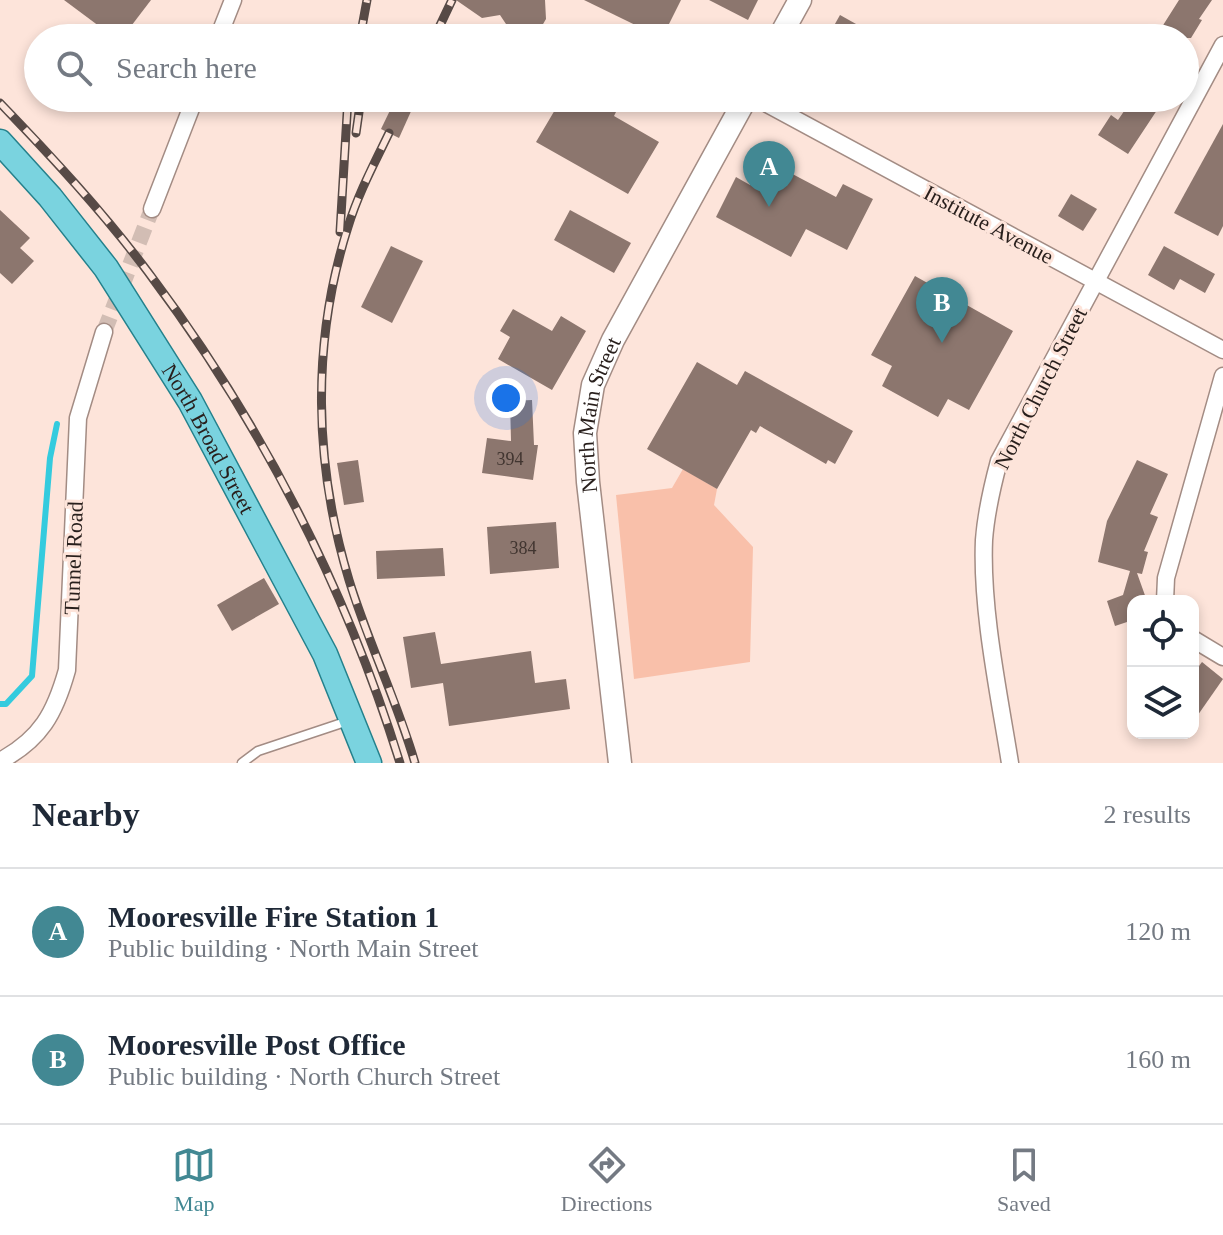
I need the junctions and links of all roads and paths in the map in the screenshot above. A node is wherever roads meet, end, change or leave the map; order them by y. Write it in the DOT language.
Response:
graph roads {
  1 [pos="233,0"];
  2 [pos="800,0"];
  3 [pos="224,24"];
  4 [pos="787,24"];
  5 [pos="1223,45"];
  6 [pos="1199,89"];
  7 [pos="190,112"];
  8 [pos="738,112"];
  9 [pos="782,112"];
  10 [pos="1186,112"];
  11 [pos="0,142"];
  12 [pos="152,209"];
  13 [pos="1094,281"];
  14 [pos="104,332"];
  15 [pos="1223,350"];
  16 [pos="1223,376"];
  17 [pos="1165,595"];
  18 [pos="1199,643"];
  19 [pos="1223,657"];
  20 [pos="352,720"];
  21 [pos="0,761"];
  22 [pos="242,763"];
  23 [pos="369,763"];
  24 [pos="620,763"];
  25 [pos="1010,763"];
  1 -- 3 [label="street"];
  2 -- 4 [label="main road"];
  5 -- 6 [label="street, North Church Street"];
  7 -- 12 [label="street"];
  8 -- 24 [label="main road, North Main Street"];
  9 -- 13 [label="street, Institute Avenue"];
  10 -- 13 [label="street, North Church Street"];
  11 -- 20 [label="main road, North Broad Street"];
  13 -- 15 [label="street, Institute Avenue"];
  13 -- 25 [label="street, North Church Street"];
  14 -- 21 [label="street, Tunnel Road"];
  16 -- 17 [label="street"];
  18 -- 19 [label="street"];
  20 -- 22 [label="lane"];
  20 -- 23 [label="main road, North Broad Street"];
}
